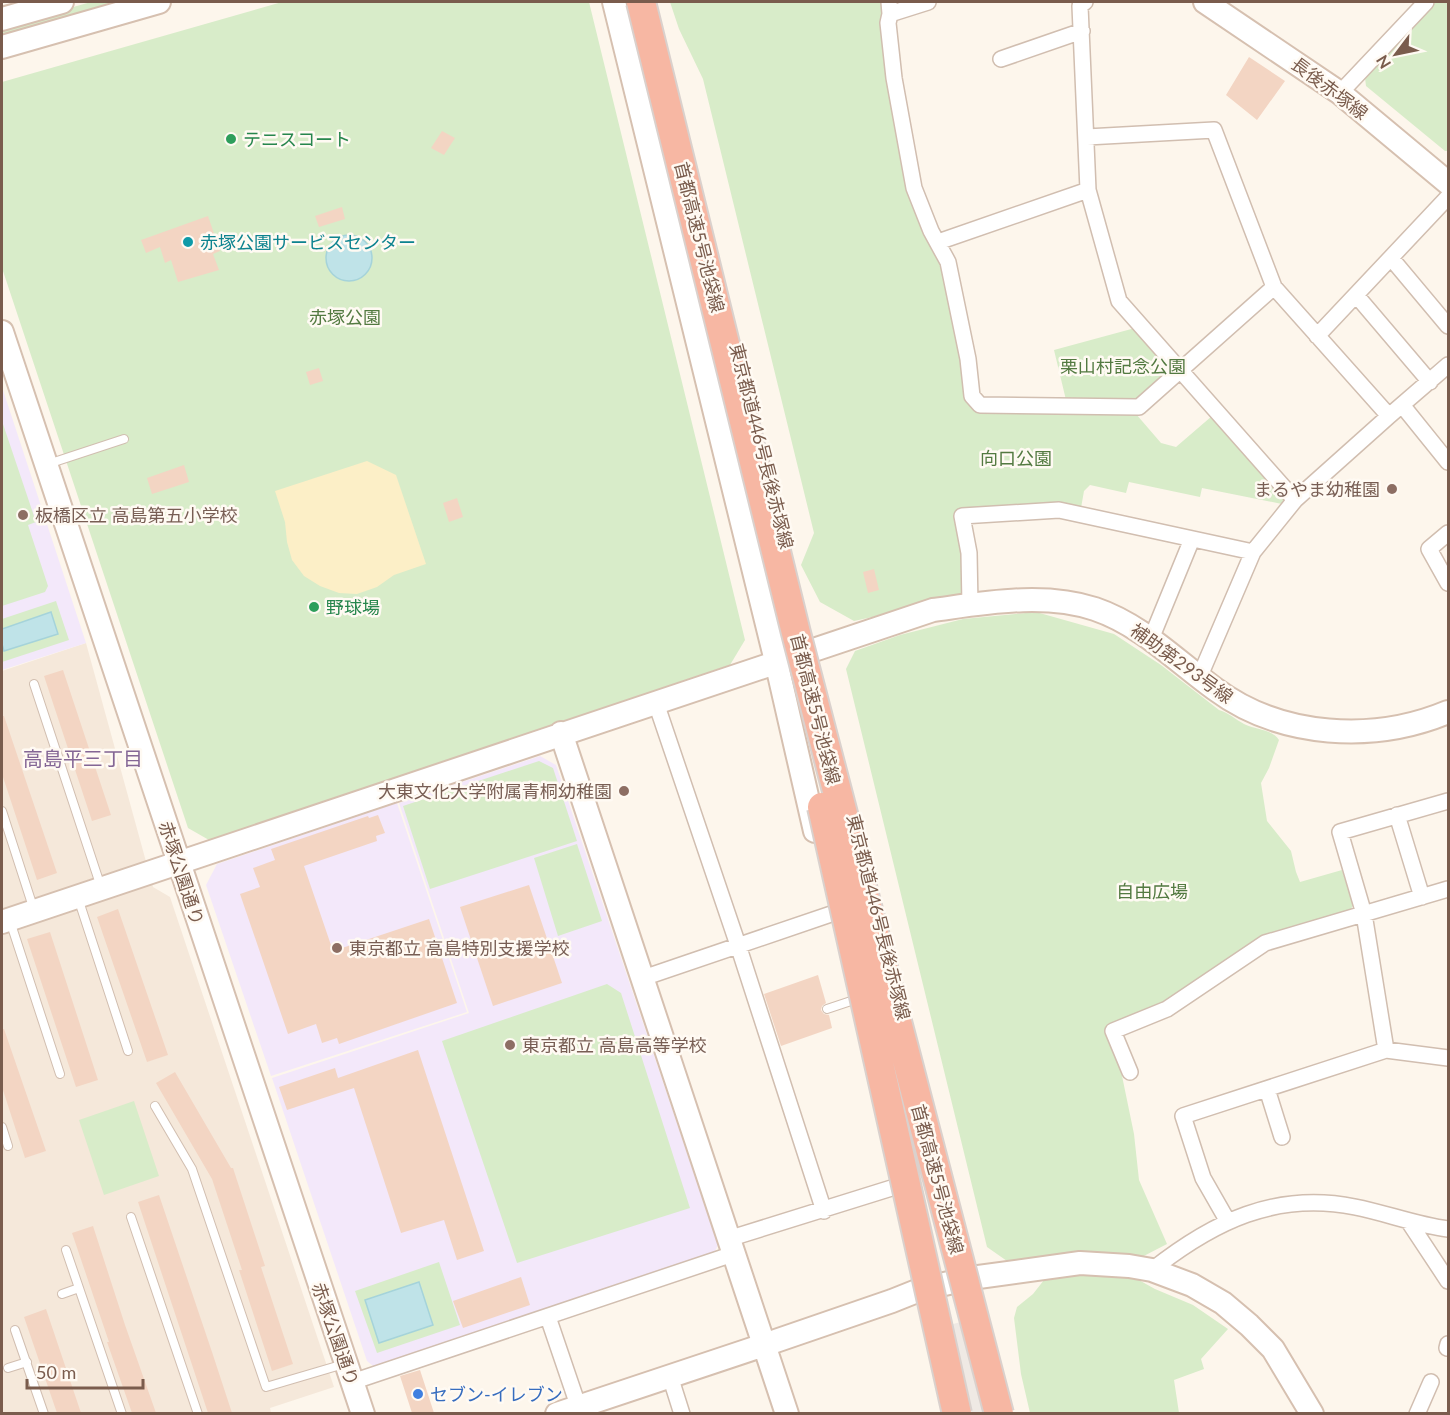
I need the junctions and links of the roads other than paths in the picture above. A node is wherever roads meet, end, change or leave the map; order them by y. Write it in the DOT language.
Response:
graph roads {
  1 [pos="62,2"];
  2 [pos="159,2"];
  3 [pos="614,2"];
  4 [pos="629,2"];
  5 [pos="641,2"];
  6 [pos="653,2"];
  7 [pos="928,2"];
  8 [pos="1085,2"];
  9 [pos="1205,2"];
  10 [pos="1426,2"];
  11 [pos="890,8"];
  12 [pos="2,19"];
  13 [pos="1082,31"];
  14 [pos="2,46"];
  15 [pos="1001,59"];
  16 [pos="1340,93"];
  17 [pos="1087,137"];
  18 [pos="1449,183"];
  19 [pos="1088,190"];
  20 [pos="1449,196"];
  21 [pos="938,242"];
  22 [pos="1391,258"];
  23 [pos="1274,287"];
  24 [pos="1356,295"];
  25 [pos="1449,326"];
  26 [pos="2,332"];
  27 [pos="1317,336"];
  28 [pos="1449,365"];
  29 [pos="7,368"];
  30 [pos="1181,371"];
  31 [pos="1430,381"];
  32 [pos="1402,405"];
  33 [pos="1389,416"];
  34 [pos="124,439"];
  35 [pos="1449,462"];
  36 [pos="47,465"];
  37 [pos="1295,500"];
  38 [pos="1449,533"];
  39 [pos="1192,539"];
  40 [pos="1253,552"];
  41 [pos="1449,583"];
  42 [pos="970,605"];
  43 [pos="1150,639"];
  44 [pos="812,650"];
  45 [pos="776,661"];
  46 [pos="1199,678"];
  47 [pos="34,684"];
  48 [pos="656,703"];
  49 [pos="1449,712"];
  50 [pos="561,733"];
  51 [pos="819,756"];
  52 [pos="1449,801"];
  53 [pos="2,811"];
  54 [pos="1397,815"];
  55 [pos="179,863"];
  56 [pos="101,889"];
  57 [pos="1449,889"];
  58 [pos="78,897"];
  59 [pos="1422,897"];
  60 [pos="34,912"];
  61 [pos="834,913"];
  62 [pos="1364,914"];
  63 [pos="5,921"];
  64 [pos="738,945"];
  65 [pos="643,978"];
  66 [pos="854,1000"];
  67 [pos="827,1009"];
  68 [pos="1386,1050"];
  69 [pos="128,1051"];
  70 [pos="1449,1058"];
  71 [pos="1130,1072"];
  72 [pos="60,1074"];
  73 [pos="1267,1089"];
  74 [pos="155,1106"];
  75 [pos="2,1128"];
  76 [pos="1282,1137"];
  77 [pos="8,1146"];
  78 [pos="898,1186"];
  79 [pos="824,1211"];
  80 [pos="132,1218"];
  81 [pos="1227,1221"];
  82 [pos="1409,1222"];
  83 [pos="1449,1229"];
  84 [pos="731,1247"];
  85 [pos="66,1250"];
  86 [pos="1152,1270"];
  87 [pos="971,1278"];
  88 [pos="1449,1281"];
  89 [pos="79,1288"];
  90 [pos="922,1289"];
  91 [pos="62,1294"];
  92 [pos="548,1317"];
  93 [pos="15,1330"];
  94 [pos="764,1345"];
  95 [pos="27,1362"];
  96 [pos="8,1368"];
  97 [pos="349,1373"];
  98 [pos="670,1376"];
  99 [pos="1431,1383"];
  100 [pos="572,1411"];
  101 [pos="44,1413"];
  102 [pos="122,1413"];
  103 [pos="198,1413"];
  104 [pos="363,1413"];
  105 [pos="682,1413"];
  106 [pos="786,1413"];
  107 [pos="952,1413"];
  108 [pos="957,1413"];
  109 [pos="972,1413"];
  110 [pos="984,1413"];
  111 [pos="999,1413"];
  112 [pos="1004,1413"];
  113 [pos="1312,1413"];
  114 [pos="1416,1413"];
  1 -- 12 [label="street"];
  2 -- 14 [label="street"];
  3 -- 45 [label="street, 東京都道446号長後赤塚線"];
  4 -- 51 [label="highway, 首都高速5号池袋線"];
  5 -- 51 [label="highway, 首都高速5号池袋線, bridge"];
  6 -- 44 [label="street, 東京都道446号長後赤塚線"];
  7 -- 11 [label="street"];
  8 -- 13 [label="street"];
  9 -- 16 [label="street, 長後赤塚線"];
  10 -- 16 [label="street"];
  11 -- 21 [label="street"];
  13 -- 15 [label="street"];
  13 -- 17 [label="street"];
  16 -- 18 [label="street, 長後赤塚線"];
  17 -- 19 [label="street"];
  17 -- 23 [label="street"];
  19 -- 21 [label="street"];
  19 -- 30 [label="street"];
  20 -- 22 [label="street"];
  21 -- 30 [label="street"];
  22 -- 24 [label="street"];
  22 -- 25 [label="street"];
  23 -- 27 [label="street"];
  23 -- 30 [label="street"];
  24 -- 27 [label="street"];
  24 -- 31 [label="street"];
  26 -- 29 [label="street, 赤塚公園通り"];
  27 -- 33 [label="street"];
  28 -- 31 [label="street"];
  29 -- 36 [label="street, 赤塚公園通り"];
  30 -- 37 [label="street"];
  31 -- 32 [label="street"];
  32 -- 33 [label="street"];
  32 -- 35 [label="street"];
  33 -- 37 [label="street"];
  34 -- 36 [label="lane"];
  36 -- 55 [label="street, 赤塚公園通り"];
  37 -- 40 [label="street"];
  38 -- 41 [label="street"];
  39 -- 40 [label="street"];
  39 -- 42 [label="street"];
  39 -- 43 [label="street"];
  40 -- 46 [label="street"];
  42 -- 43 [label="street, 補助第293号線"];
  42 -- 44 [label="street, 補助第293号線"];
  43 -- 46 [label="street, 補助第293号線"];
  44 -- 45 [label="street, 補助第293号線"];
  44 -- 87 [label="street, 東京都道446号長後赤塚線"];
  45 -- 48 [label="street, 補助第293号線"];
  45 -- 61 [label="street, 東京都道446号長後赤塚線"];
  46 -- 49 [label="street, 補助第293号線"];
  47 -- 56 [label="lane"];
  48 -- 50 [label="street, 補助第293号線"];
  48 -- 64 [label="street"];
  50 -- 55 [label="street, 補助第293号線"];
  50 -- 65 [label="street"];
  51 -- 108 [label="highway, 首都高速5号池袋線, bridge"];
  51 -- 109 [label="highway, bridge"];
  51 -- 110 [label="highway, bridge"];
  51 -- 111 [label="highway, 首都高速5号池袋線, bridge"];
  52 -- 54 [label="street"];
  53 -- 60 [label="lane"];
  54 -- 59 [label="street"];
  54 -- 62 [label="street"];
  55 -- 56 [label="street, 補助第293号線"];
  55 -- 97 [label="street, 赤塚公園通り"];
  56 -- 58 [label="street, 補助第293号線"];
  57 -- 59 [label="street"];
  58 -- 60 [label="street, 補助第293号線"];
  58 -- 69 [label="lane"];
  59 -- 62 [label="street"];
  60 -- 63 [label="street, 補助第293号線"];
  61 -- 64 [label="street"];
  61 -- 66 [label="street, 東京都道446号長後赤塚線"];
  62 -- 68 [label="street"];
  62 -- 71 [label="street"];
  63 -- 72 [label="lane"];
  64 -- 65 [label="street"];
  64 -- 79 [label="street"];
  65 -- 84 [label="street"];
  66 -- 67 [label="lane"];
  66 -- 78 [label="street, 東京都道446号長後赤塚線"];
  68 -- 70 [label="street"];
  68 -- 73 [label="street"];
  73 -- 76 [label="street"];
  73 -- 81 [label="street"];
  74 -- 97 [label="lane"];
  75 -- 77 [label="lane"];
  78 -- 79 [label="street"];
  78 -- 90 [label="street, 東京都道446号長後赤塚線"];
  79 -- 84 [label="street"];
  80 -- 103 [label="lane"];
  81 -- 82 [label="street"];
  81 -- 86 [label="street"];
  82 -- 83 [label="street"];
  82 -- 88 [label="street"];
  84 -- 92 [label="street"];
  84 -- 94 [label="street"];
  85 -- 89 [label="lane"];
  86 -- 87 [label="street"];
  86 -- 113 [label="street"];
  87 -- 90 [label="street"];
  87 -- 112 [label="street, 東京都道446号長後赤塚線"];
  89 -- 91 [label="lane"];
  89 -- 102 [label="lane"];
  90 -- 94 [label="street"];
  90 -- 107 [label="street, 東京都道446号長後赤塚線"];
  92 -- 97 [label="street"];
  92 -- 100 [label="street"];
  93 -- 95 [label="lane"];
  94 -- 98 [label="street"];
  94 -- 106 [label="street"];
  95 -- 96 [label="lane"];
  95 -- 101 [label="lane"];
  97 -- 104 [label="street, 赤塚公園通り"];
  98 -- 100 [label="street"];
  98 -- 105 [label="street"];
  99 -- 114 [label="street"];
}
